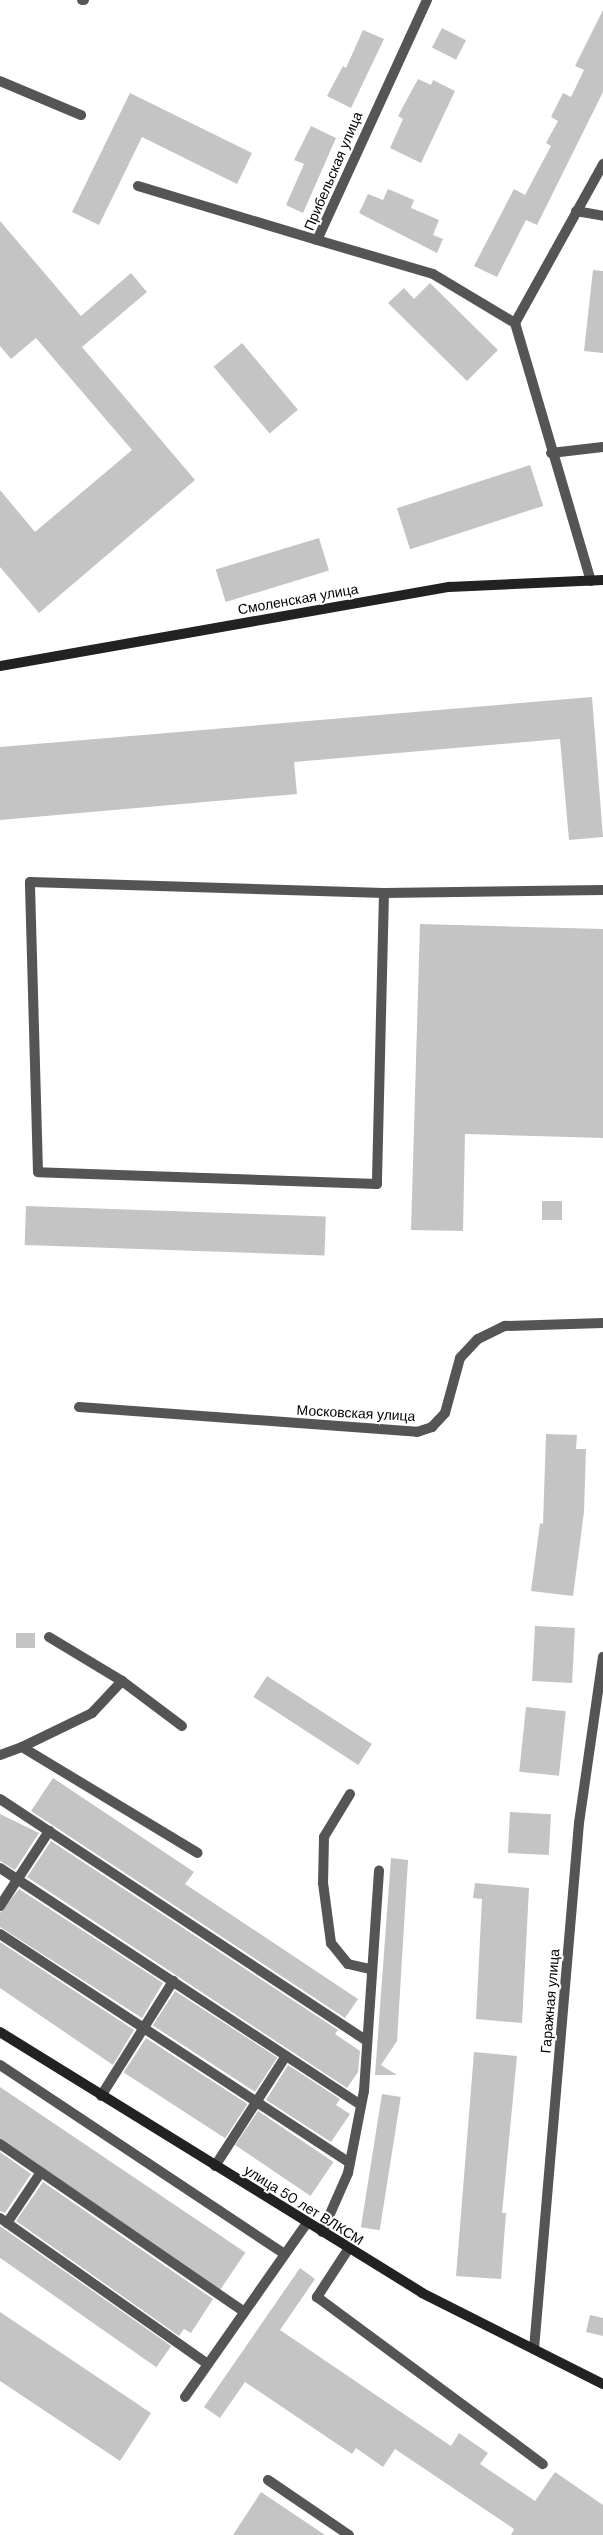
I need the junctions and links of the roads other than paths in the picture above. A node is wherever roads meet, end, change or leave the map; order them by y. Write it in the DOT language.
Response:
graph roads {
  1 [pos="427,0"];
  2 [pos="0,81"];
  3 [pos="81,115"];
  4 [pos="603,164"];
  5 [pos="138,186"];
  6 [pos="576,212"];
  7 [pos="603,216"];
  8 [pos="317,240"];
  9 [pos="515,323"];
  10 [pos="603,447"];
  11 [pos="551,453"];
  12 [pos="603,580"];
  13 [pos="591,581"];
  14 [pos="0,666"];
  15 [pos="603,890"];
  16 [pos="384,893"];
  17 [pos="603,1323"];
  18 [pos="78,1408"];
  19 [pos="49,1637"];
  20 [pos="603,1658"];
  21 [pos="122,1681"];
  22 [pos="182,1726"];
  23 [pos="22,1747"];
  24 [pos="0,1755"];
  25 [pos="350,1794"];
  26 [pos="0,1798"];
  27 [pos="49,1831"];
  28 [pos="198,1853"];
  29 [pos="0,1868"];
  30 [pos="379,1871"];
  31 [pos="19,1880"];
  32 [pos="0,1906"];
  33 [pos="0,1934"];
  34 [pos="370,1969"];
  35 [pos="172,1981"];
  36 [pos="143,2028"];
  37 [pos="0,2032"];
  38 [pos="366,2040"];
  39 [pos="286,2056"];
  40 [pos="0,2065"];
  41 [pos="101,2096"];
  42 [pos="255,2102"];
  43 [pos="361,2105"];
  44 [pos="0,2144"];
  45 [pos="350,2163"];
  46 [pos="215,2166"];
  47 [pos="41,2172"];
  48 [pos="3,2221"];
  49 [pos="307,2223"];
  50 [pos="322,2232"];
  51 [pos="348,2248"];
  52 [pos="284,2254"];
  53 [pos="244,2312"];
  54 [pos="534,2349"];
  55 [pos="208,2364"];
  56 [pos="603,2384"];
  57 [pos="185,2397"];
  58 [pos="543,2464"];
  59 [pos="268,2480"];
  60 [pos="348,2535"];
  1 -- 8 [label="street, Прибельская улица"];
  2 -- 3 [label="street"];
  4 -- 6 [label="street"];
  5 -- 8 [label="street"];
  6 -- 7 [label="street"];
  6 -- 9 [label="street"];
  8 -- 9 [label="street, Прибельская улица"];
  9 -- 11 [label="street"];
  10 -- 11 [label="street"];
  11 -- 13 [label="street"];
  12 -- 13 [label="street, Смоленская улица"];
  13 -- 14 [label="street, Смоленская улица"];
  15 -- 16 [label="street"];
  16 -- 16 [label="street"];
  17 -- 18 [label="street, Московская улица"];
  19 -- 21 [label="street"];
  20 -- 54 [label="street, Гаражная улица"];
  21 -- 22 [label="street"];
  21 -- 23 [label="street"];
  23 -- 24 [label="street"];
  23 -- 28 [label="street"];
  25 -- 34 [label="street"];
  26 -- 27 [label="street"];
  27 -- 31 [label="street"];
  27 -- 38 [label="street"];
  29 -- 31 [label="street"];
  30 -- 34 [label="street"];
  31 -- 32 [label="street"];
  31 -- 35 [label="street"];
  33 -- 36 [label="street"];
  34 -- 38 [label="street"];
  35 -- 36 [label="street"];
  35 -- 39 [label="street"];
  36 -- 41 [label="street"];
  36 -- 42 [label="street"];
  37 -- 41 [label="street, улица 50 лет ВЛКСМ"];
  38 -- 43 [label="street"];
  39 -- 42 [label="street"];
  39 -- 43 [label="street"];
  40 -- 52 [label="street"];
  41 -- 46 [label="street, улица 50 лет ВЛКСМ"];
  42 -- 45 [label="street"];
  42 -- 46 [label="street"];
  43 -- 45 [label="street"];
  44 -- 47 [label="street"];
  45 -- 50 [label="street"];
  46 -- 49 [label="street, улица 50 лет ВЛКСМ"];
  47 -- 48 [label="street"];
  47 -- 53 [label="street"];
  48 -- 55 [label="street"];
  49 -- 50 [label="street, улица 50 лет ВЛКСМ"];
  49 -- 52 [label="street"];
  50 -- 51 [label="street, улица 50 лет ВЛКСМ"];
  51 -- 54 [label="street, улица 50 лет ВЛКСМ"];
  51 -- 58 [label="street"];
  52 -- 53 [label="street"];
  53 -- 55 [label="street"];
  54 -- 56 [label="street, улица 50 лет ВЛКСМ"];
  55 -- 57 [label="street"];
  59 -- 60 [label="street"];
}
